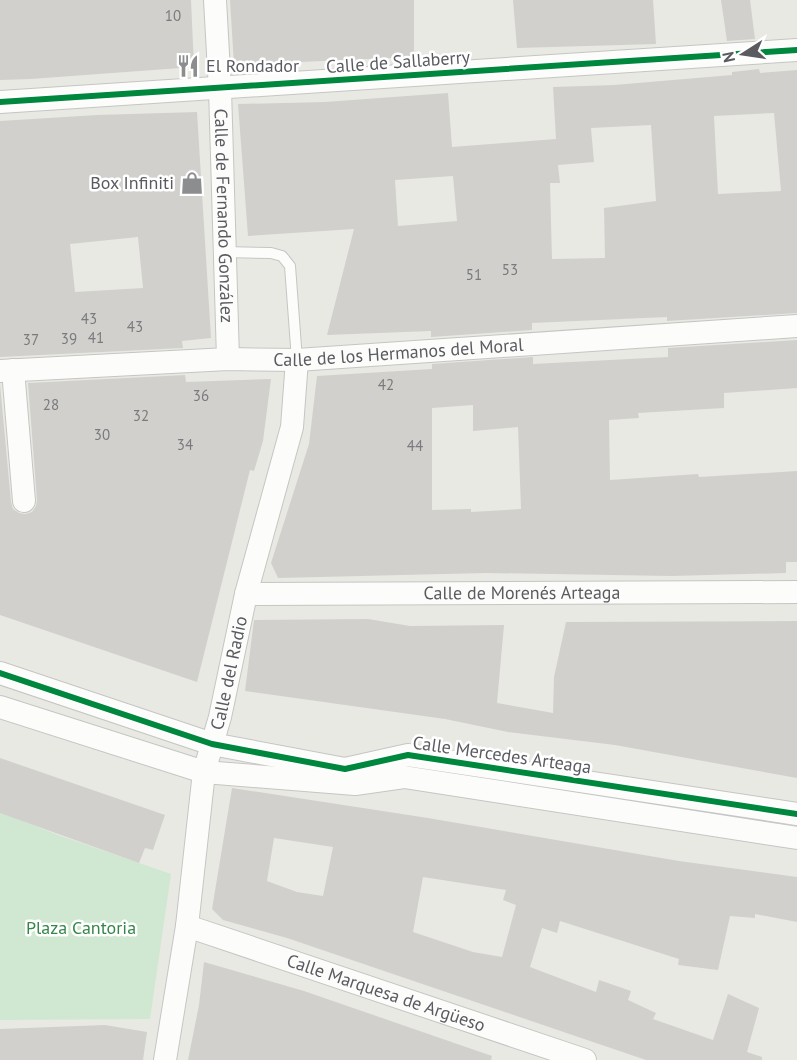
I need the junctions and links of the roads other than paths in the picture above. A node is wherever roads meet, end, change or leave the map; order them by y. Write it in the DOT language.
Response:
graph roads {
  1 [pos="214,0"];
  2 [pos="797,50"];
  3 [pos="220,89"];
  4 [pos="0,102"];
  5 [pos="225,252"];
  6 [pos="797,326"];
  7 [pos="228,359"];
  8 [pos="297,360"];
  9 [pos="6,370"];
  10 [pos="24,501"];
  11 [pos="797,592"];
  12 [pos="246,594"];
  13 [pos="0,673"];
  14 [pos="0,707"];
  15 [pos="212,744"];
  16 [pos="204,772"];
  17 [pos="797,814"];
  18 [pos="797,838"];
  19 [pos="187,926"];
  20 [pos="165,1060"];
  21 [pos="585,1060"];
  1 -- 3 [label="street, Calle de Fernando González"];
  2 -- 3 [label="street, Calle de Sallaberry"];
  3 -- 4 [label="street, Calle de Sallaberry"];
  3 -- 5 [label="street, Calle de Fernando González"];
  5 -- 7 [label="street, Calle de Fernando González"];
  5 -- 8 [label="lane"];
  6 -- 8 [label="street, Calle de los Hermanos del Moral"];
  7 -- 8 [label="street, Calle de los Hermanos del Moral"];
  7 -- 9 [label="street, Calle de los Hermanos del Moral"];
  8 -- 12 [label="street, Calle del Radio"];
  9 -- 10 [label="street"];
  11 -- 12 [label="street, Calle de Morenés Arteaga"];
  12 -- 15 [label="street, Calle del Radio"];
  13 -- 15 [label="street, Calle Mercedes Arteaga"];
  14 -- 16 [label="street, Calle Mercedes Arteaga"];
  15 -- 16 [label="street, Calle del Radio"];
  15 -- 17 [label="street, Calle Mercedes Arteaga"];
  16 -- 18 [label="street, Calle Mercedes Arteaga"];
  16 -- 19 [label="street, Calle del Radio"];
  19 -- 20 [label="street, Calle del Radio"];
  19 -- 21 [label="street, Calle Marquesa de Argüeso"];
}
